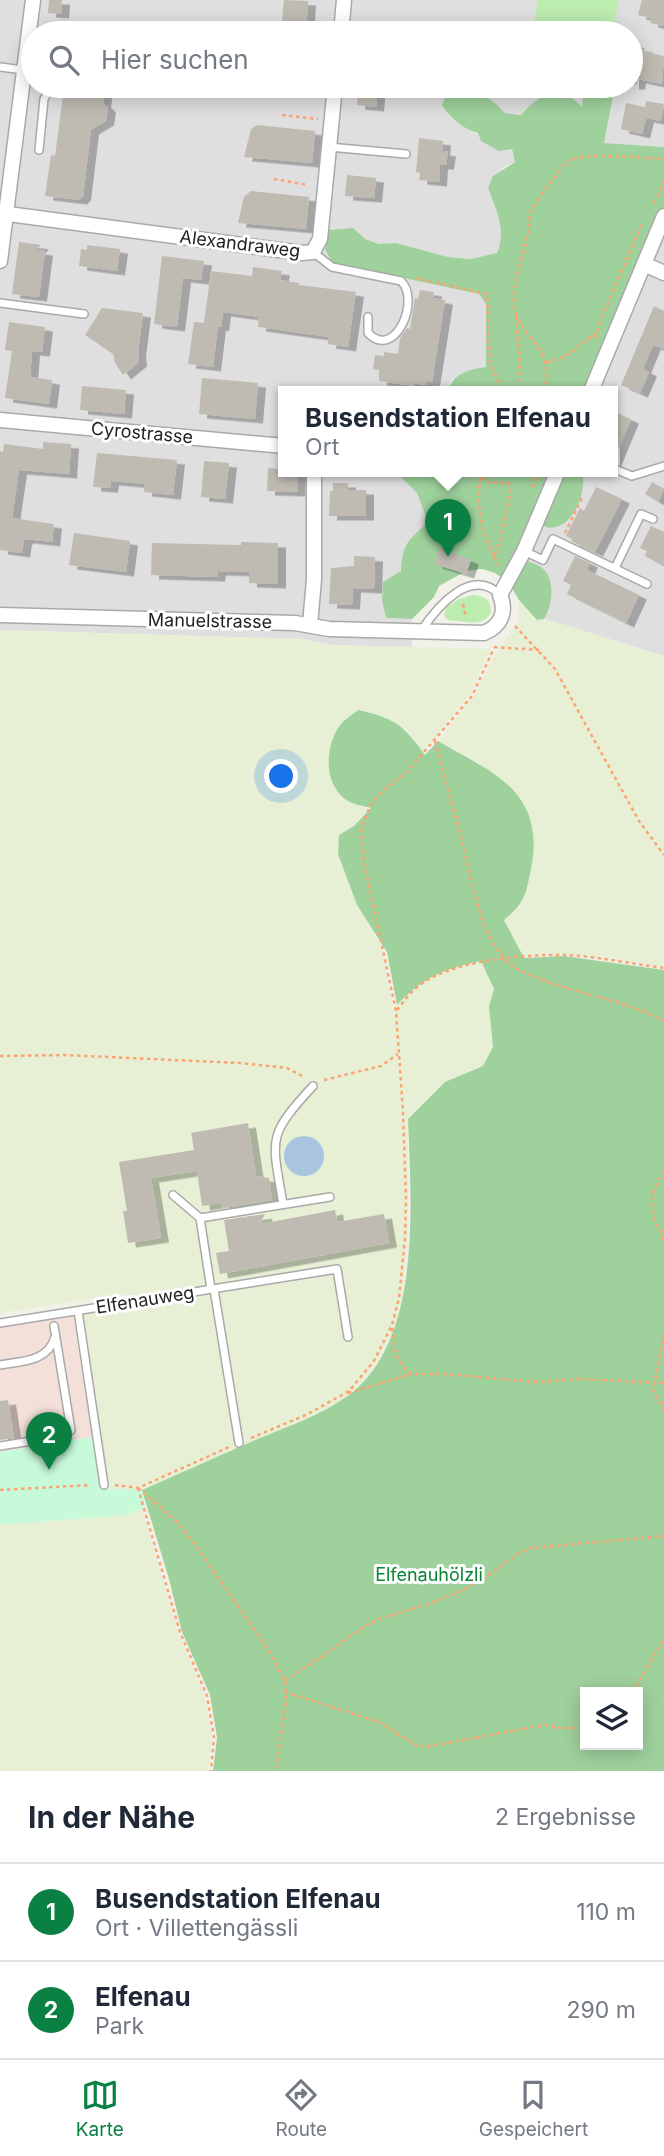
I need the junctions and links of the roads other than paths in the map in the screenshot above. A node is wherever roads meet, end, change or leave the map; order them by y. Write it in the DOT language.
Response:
graph roads {
  1 [pos="33,0"];
  2 [pos="344,0"];
  3 [pos="32,21"];
  4 [pos="342,21"];
  5 [pos="0,67"];
  6 [pos="21,70"];
  7 [pos="21,96"];
  8 [pos="45,98"];
  9 [pos="334,98"];
  10 [pos="329,147"];
  11 [pos="38,150"];
  12 [pos="406,154"];
  13 [pos="3,213"];
  14 [pos="664,216"];
  15 [pos="313,252"];
  16 [pos="0,261"];
  17 [pos="643,264"];
  18 [pos="664,273"];
  19 [pos="0,303"];
  20 [pos="84,314"];
  21 [pos="368,317"];
  22 [pos="593,386"];
  23 [pos="0,420"];
  24 [pos="278,445"];
  25 [pos="664,466"];
  26 [pos="618,470"];
  27 [pos="314,477"];
  28 [pos="555,477"];
  29 [pos="653,519"];
  30 [pos="524,551"];
  31 [pos="615,568"];
  32 [pos="647,584"];
  33 [pos="500,595"];
  34 [pos="0,615"];
  35 [pos="310,625"];
  36 [pos="420,631"];
  37 [pos="313,1086"];
  38 [pos="173,1195"];
  39 [pos="330,1197"];
  40 [pos="283,1204"];
  41 [pos="200,1218"];
  42 [pos="213,1289"];
  43 [pos="78,1311"];
  44 [pos="53,1315"];
  45 [pos="0,1323"];
  46 [pos="54,1326"];
  47 [pos="348,1337"];
  48 [pos="0,1364"];
  49 [pos="239,1443"];
  50 [pos="0,1446"];
  51 [pos="104,1485"];
  1 -- 3 [label="street"];
  2 -- 4 [label="street"];
  5 -- 6 [label="lane"];
  7 -- 13 [label="street"];
  8 -- 11 [label="lane"];
  9 -- 10 [label="street, Alexandraweg"];
  10 -- 12 [label="lane"];
  10 -- 15 [label="street, Alexandraweg"];
  13 -- 15 [label="street, Alexandraweg"];
  13 -- 16 [label="street"];
  14 -- 17 [label="street"];
  15 -- 21 [label="lane"];
  17 -- 18 [label="street"];
  17 -- 22 [label="street"];
  19 -- 20 [label="lane"];
  23 -- 24 [label="street, Cyrostrasse"];
  25 -- 26 [label="lane"];
  27 -- 35 [label="street"];
  28 -- 30 [label="street"];
  29 -- 31 [label="lane"];
  30 -- 31 [label="lane"];
  30 -- 33 [label="street"];
  31 -- 32 [label="lane"];
  33 -- 36 [label="lane"];
  33 -- 36 [label="street, Manuelstrasse"];
  34 -- 35 [label="street, Manuelstrasse"];
  35 -- 36 [label="street, Manuelstrasse"];
  37 -- 40 [label="lane"];
  38 -- 41 [label="lane"];
  39 -- 40 [label="lane"];
  40 -- 41 [label="lane"];
  41 -- 42 [label="lane, Elfenauweg"];
  42 -- 43 [label="lane, Elfenauweg"];
  42 -- 47 [label="lane"];
  42 -- 49 [label="lane"];
  43 -- 44 [label="lane, Elfenauweg"];
  43 -- 51 [label="lane"];
  44 -- 45 [label="lane, Elfenauweg"];
  44 -- 46 [label="lane"];
  46 -- 48 [label="lane"];
  46 -- 50 [label="lane"];
}
